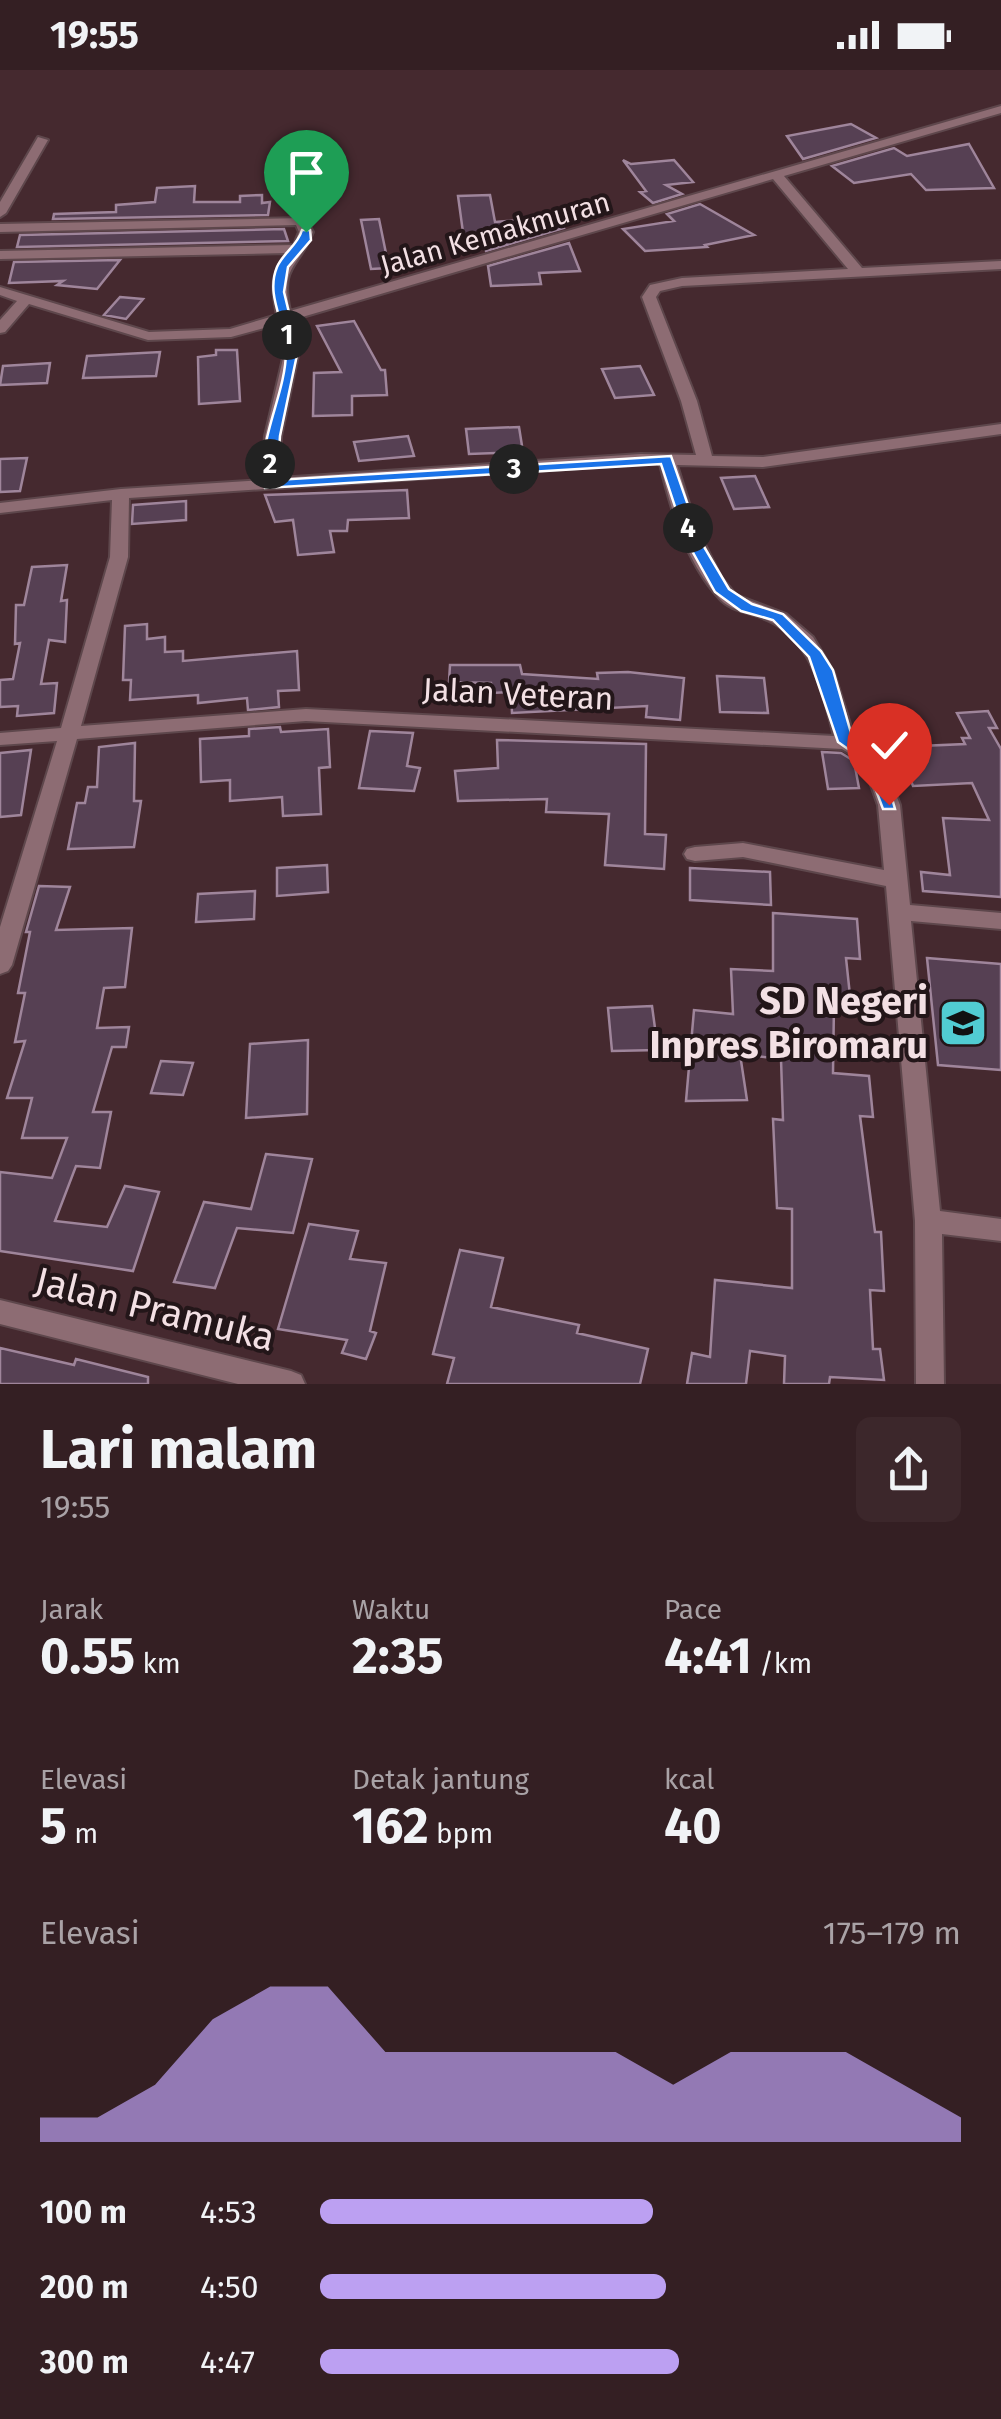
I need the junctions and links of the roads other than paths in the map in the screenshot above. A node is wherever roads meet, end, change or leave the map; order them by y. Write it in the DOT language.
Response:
graph roads {
  1 [pos="994,111"];
  2 [pos="1001,120"];
  3 [pos="42,140"];
  4 [pos="777,176"];
  5 [pos="0,213"];
  6 [pos="0,228"];
  7 [pos="299,249"];
  8 [pos="0,256"];
  9 [pos="1001,265"];
  10 [pos="859,273"];
  11 [pos="0,290"];
  12 [pos="24,302"];
  13 [pos="282,320"];
  14 [pos="0,329"];
  15 [pos="1001,429"];
  16 [pos="666,459"];
  17 [pos="706,462"];
  18 [pos="270,485"];
  19 [pos="121,494"];
  20 [pos="0,508"];
  21 [pos="70,733"];
  22 [pos="0,739"];
  23 [pos="846,742"];
  24 [pos="695,854"];
  25 [pos="894,880"];
  26 [pos="900,912"];
  27 [pos="1001,922"];
  28 [pos="0,965"];
  29 [pos="928,1221"];
  30 [pos="1001,1230"];
  31 [pos="0,1312"];
  32 [pos="291,1384"];
  33 [pos="930,1384"];
  1 -- 2 [label="street"];
  1 -- 4 [label="street, Jalan Kemakmuran"];
  3 -- 5 [label="street"];
  4 -- 10 [label="street"];
  4 -- 13 [label="street, Jalan Kemakmuran"];
  6 -- 7 [label="street"];
  7 -- 8 [label="street"];
  7 -- 13 [label="street"];
  9 -- 10 [label="street"];
  10 -- 17 [label="street"];
  11 -- 12 [label="street, Jalan Kemakmuran"];
  12 -- 13 [label="street, Jalan Kemakmuran"];
  12 -- 14 [label="street"];
  13 -- 18 [label="street"];
  15 -- 17 [label="street"];
  16 -- 17 [label="street"];
  16 -- 18 [label="street"];
  16 -- 23 [label="street"];
  18 -- 19 [label="street"];
  19 -- 20 [label="street"];
  19 -- 21 [label="street"];
  21 -- 22 [label="street, Jalan Veteran"];
  21 -- 23 [label="street, Jalan Veteran"];
  21 -- 28 [label="street"];
  23 -- 25 [label="street"];
  24 -- 25 [label="street"];
  25 -- 26 [label="street"];
  26 -- 27 [label="street"];
  26 -- 29 [label="street"];
  29 -- 30 [label="street"];
  29 -- 33 [label="street"];
  31 -- 32 [label="street, Jalan Pramuka"];
}
